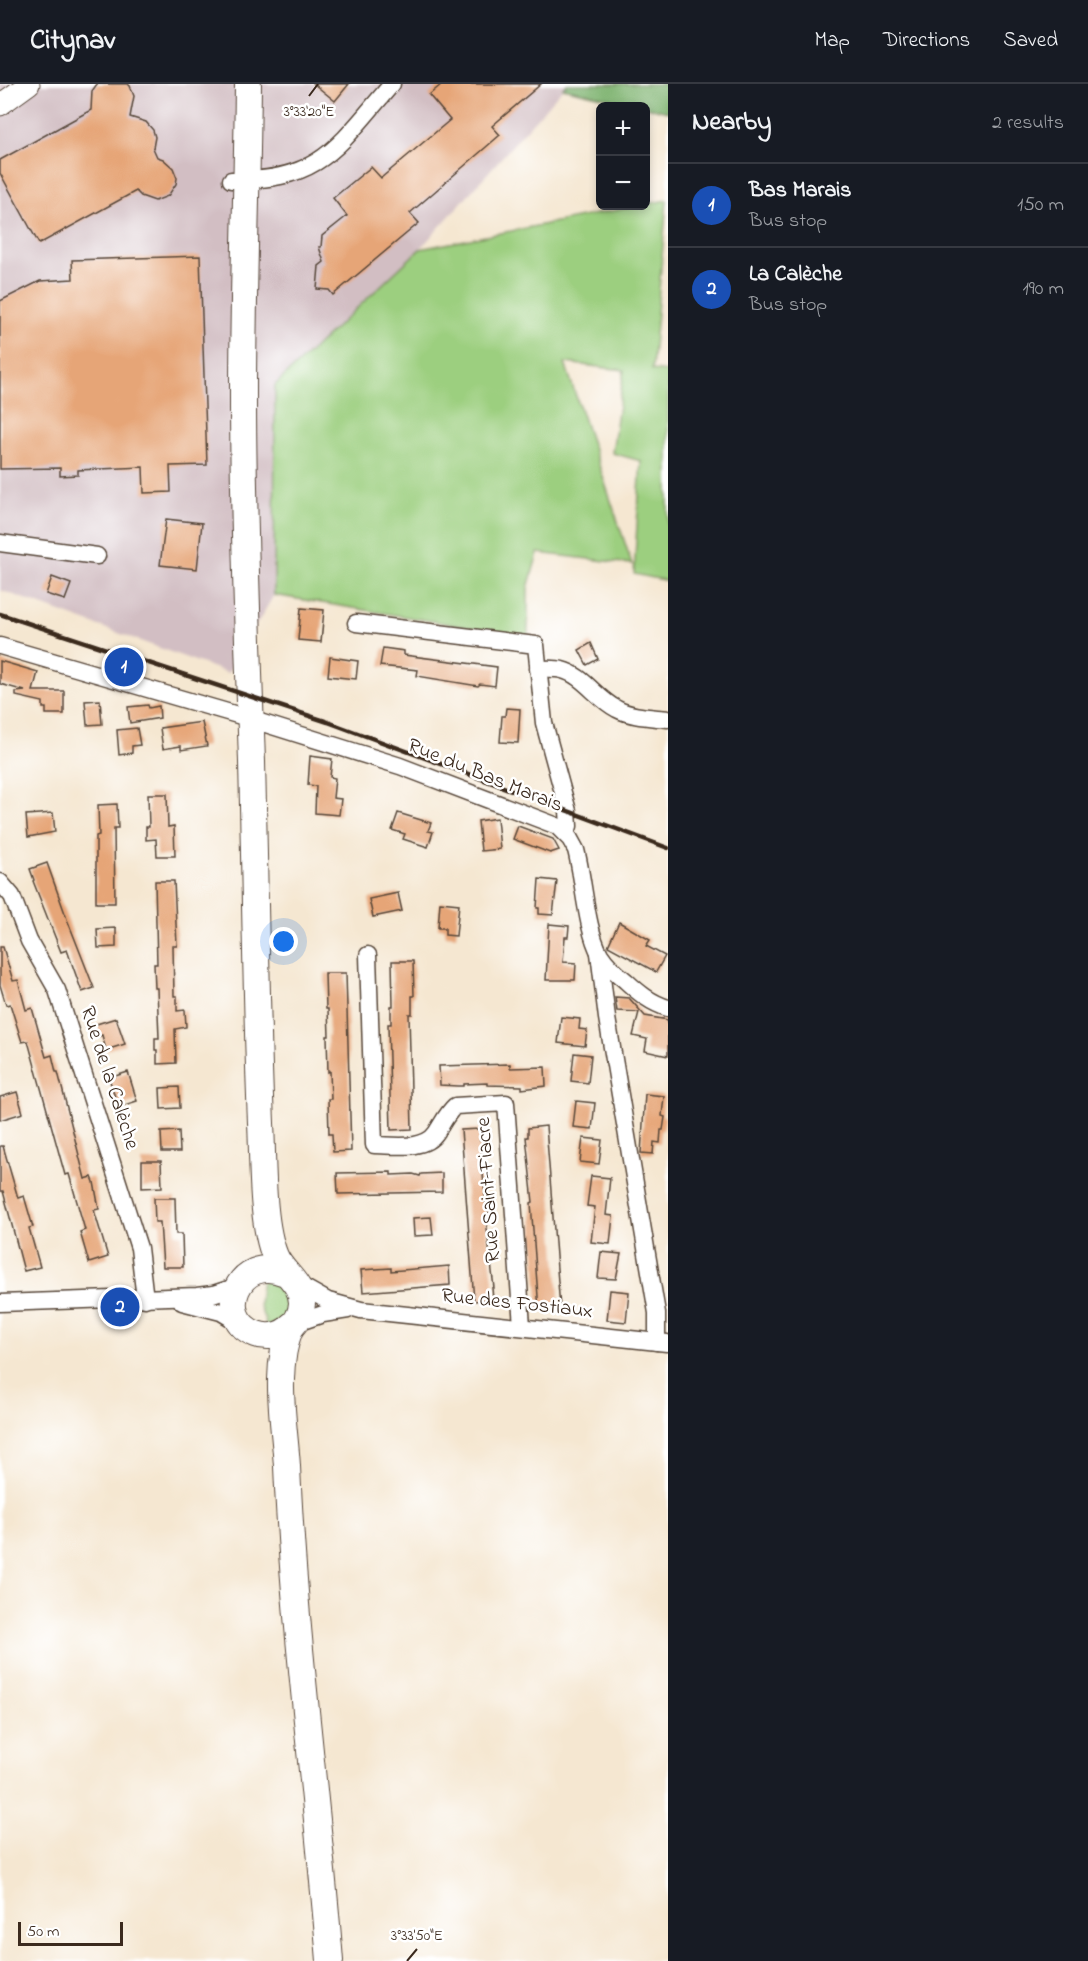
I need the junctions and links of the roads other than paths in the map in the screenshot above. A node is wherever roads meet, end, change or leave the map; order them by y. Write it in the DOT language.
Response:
graph roads {
  1 [pos="29,84"];
  2 [pos="232,84"];
  3 [pos="248,84"];
  4 [pos="392,84"];
  5 [pos="0,105"];
  6 [pos="239,180"];
  7 [pos="0,543"];
  8 [pos="96,556"];
  9 [pos="356,623"];
  10 [pos="0,646"];
  11 [pos="538,669"];
  12 [pos="245,717"];
  13 [pos="668,719"];
  14 [pos="566,834"];
  15 [pos="0,882"];
  16 [pos="598,950"];
  17 [pos="368,955"];
  18 [pos="668,1008"];
  19 [pos="290,1278"];
  20 [pos="242,1281"];
  21 [pos="152,1299"];
  22 [pos="0,1303"];
  23 [pos="361,1310"];
  24 [pos="293,1325"];
  25 [pos="522,1326"];
  26 [pos="245,1327"];
  27 [pos="662,1342"];
  28 [pos="290,1537"];
  29 [pos="330,1961"];
  1 -- 5 [label="street"];
  2 -- 6 [label="main road"];
  3 -- 6 [label="main road"];
  4 -- 6 [label="street"];
  6 -- 12 [label="main road"];
  7 -- 8 [label="street"];
  9 -- 11 [label="street"];
  10 -- 12 [label="street, Rue du Bas Marais"];
  11 -- 13 [label="street"];
  11 -- 14 [label="street"];
  12 -- 14 [label="street, Rue du Bas Marais"];
  12 -- 19 [label="main road"];
  12 -- 20 [label="main road"];
  14 -- 16 [label="street, Rue du Bas Marais"];
  15 -- 21 [label="street, Rue de la Calèche"];
  16 -- 18 [label="street, Rue du Bas Marais"];
  16 -- 27 [label="street"];
  17 -- 25 [label="street, Rue Saint-Fiacre"];
  19 -- 20 [label="main road"];
  19 -- 23 [label="street, Rue des Fostiaux"];
  19 -- 24 [label="main road"];
  20 -- 21 [label="street"];
  20 -- 26 [label="main road"];
  21 -- 22 [label="street"];
  21 -- 26 [label="street"];
  23 -- 24 [label="street, Rue des Fostiaux"];
  23 -- 25 [label="street, Rue des Fostiaux"];
  24 -- 26 [label="main road"];
  24 -- 28 [label="main road"];
  25 -- 27 [label="street, Rue des Fostiaux"];
  26 -- 28 [label="main road"];
  28 -- 29 [label="main road"];
}
